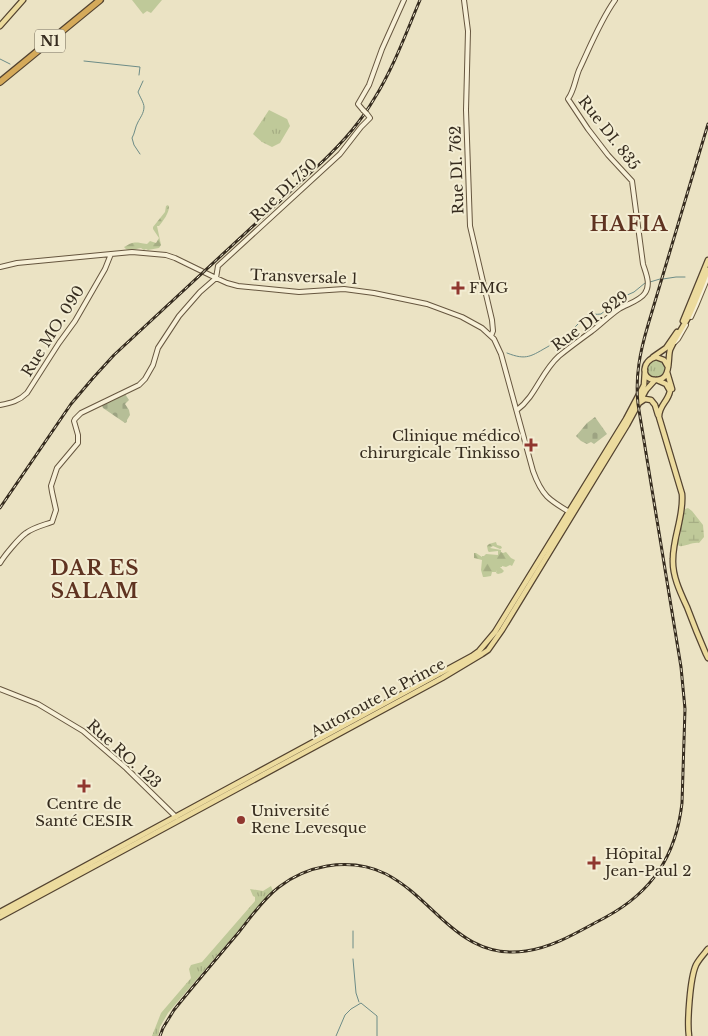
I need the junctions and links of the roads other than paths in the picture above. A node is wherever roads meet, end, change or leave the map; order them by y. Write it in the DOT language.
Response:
graph roads {
  1 [pos="23,0"];
  2 [pos="95,0"];
  3 [pos="100,0"];
  4 [pos="404,0"];
  5 [pos="464,0"];
  6 [pos="615,0"];
  7 [pos="0,26"];
  8 [pos="0,78"];
  9 [pos="0,82"];
  10 [pos="632,182"];
  11 [pos="111,254"];
  12 [pos="708,255"];
  13 [pos="708,260"];
  14 [pos="0,268"];
  15 [pos="708,270"];
  16 [pos="708,276"];
  17 [pos="216,278"];
  18 [pos="680,328"];
  19 [pos="491,336"];
  20 [pos="673,343"];
  21 [pos="652,358"];
  22 [pos="645,370"];
  23 [pos="667,370"];
  24 [pos="656,380"];
  25 [pos="638,404"];
  26 [pos="0,405"];
  27 [pos="517,410"];
  28 [pos="662,425"];
  29 [pos="571,513"];
  30 [pos="0,563"];
  31 [pos="708,658"];
  32 [pos="0,689"];
  33 [pos="176,817"];
  34 [pos="0,912"];
  35 [pos="0,917"];
  36 [pos="708,949"];
  37 [pos="689,1036"];
  1 -- 7 [label="main road"];
  2 -- 8 [label="highway, N1"];
  3 -- 9 [label="highway, N1"];
  4 -- 17 [label="street, Rue DI.750, bridge"];
  5 -- 19 [label="street, Rue DI. 762"];
  6 -- 10 [label="street, Rue DI. 835"];
  10 -- 27 [label="street, Rue DI. 829"];
  11 -- 14 [label="street, Transversale 1"];
  11 -- 17 [label="street, Transversale 1"];
  11 -- 26 [label="street, Rue MO. 090"];
  12 -- 18 [label="street"];
  13 -- 18 [label="main road"];
  15 -- 20 [label="main road"];
  16 -- 20 [label="street"];
  17 -- 19 [label="street, Transversale 1"];
  17 -- 30 [label="street, Rue DI.750"];
  18 -- 21 [label="main road"];
  19 -- 27 [label="street, Transversale 1"];
  20 -- 23 [label="main road"];
  21 -- 22 [label="main road"];
  21 -- 23 [label="main road"];
  22 -- 24 [label="main road"];
  22 -- 29 [label="main road, Autoroute le Prince"];
  23 -- 24 [label="main road"];
  23 -- 28 [label="main road"];
  24 -- 25 [label="main road, Autoroute le Prince"];
  24 -- 28 [label="main road"];
  25 -- 28 [label="main road"];
  25 -- 29 [label="main road, Autoroute le Prince"];
  27 -- 29 [label="street, Transversale 1"];
  28 -- 31 [label="main road"];
  29 -- 33 [label="main road, Autoroute le Prince"];
  29 -- 35 [label="main road, Autoroute le Prince"];
  32 -- 33 [label="street, Rue RO. 123"];
  33 -- 34 [label="main road, Autoroute le Prince"];
  36 -- 37 [label="main road"];
}
